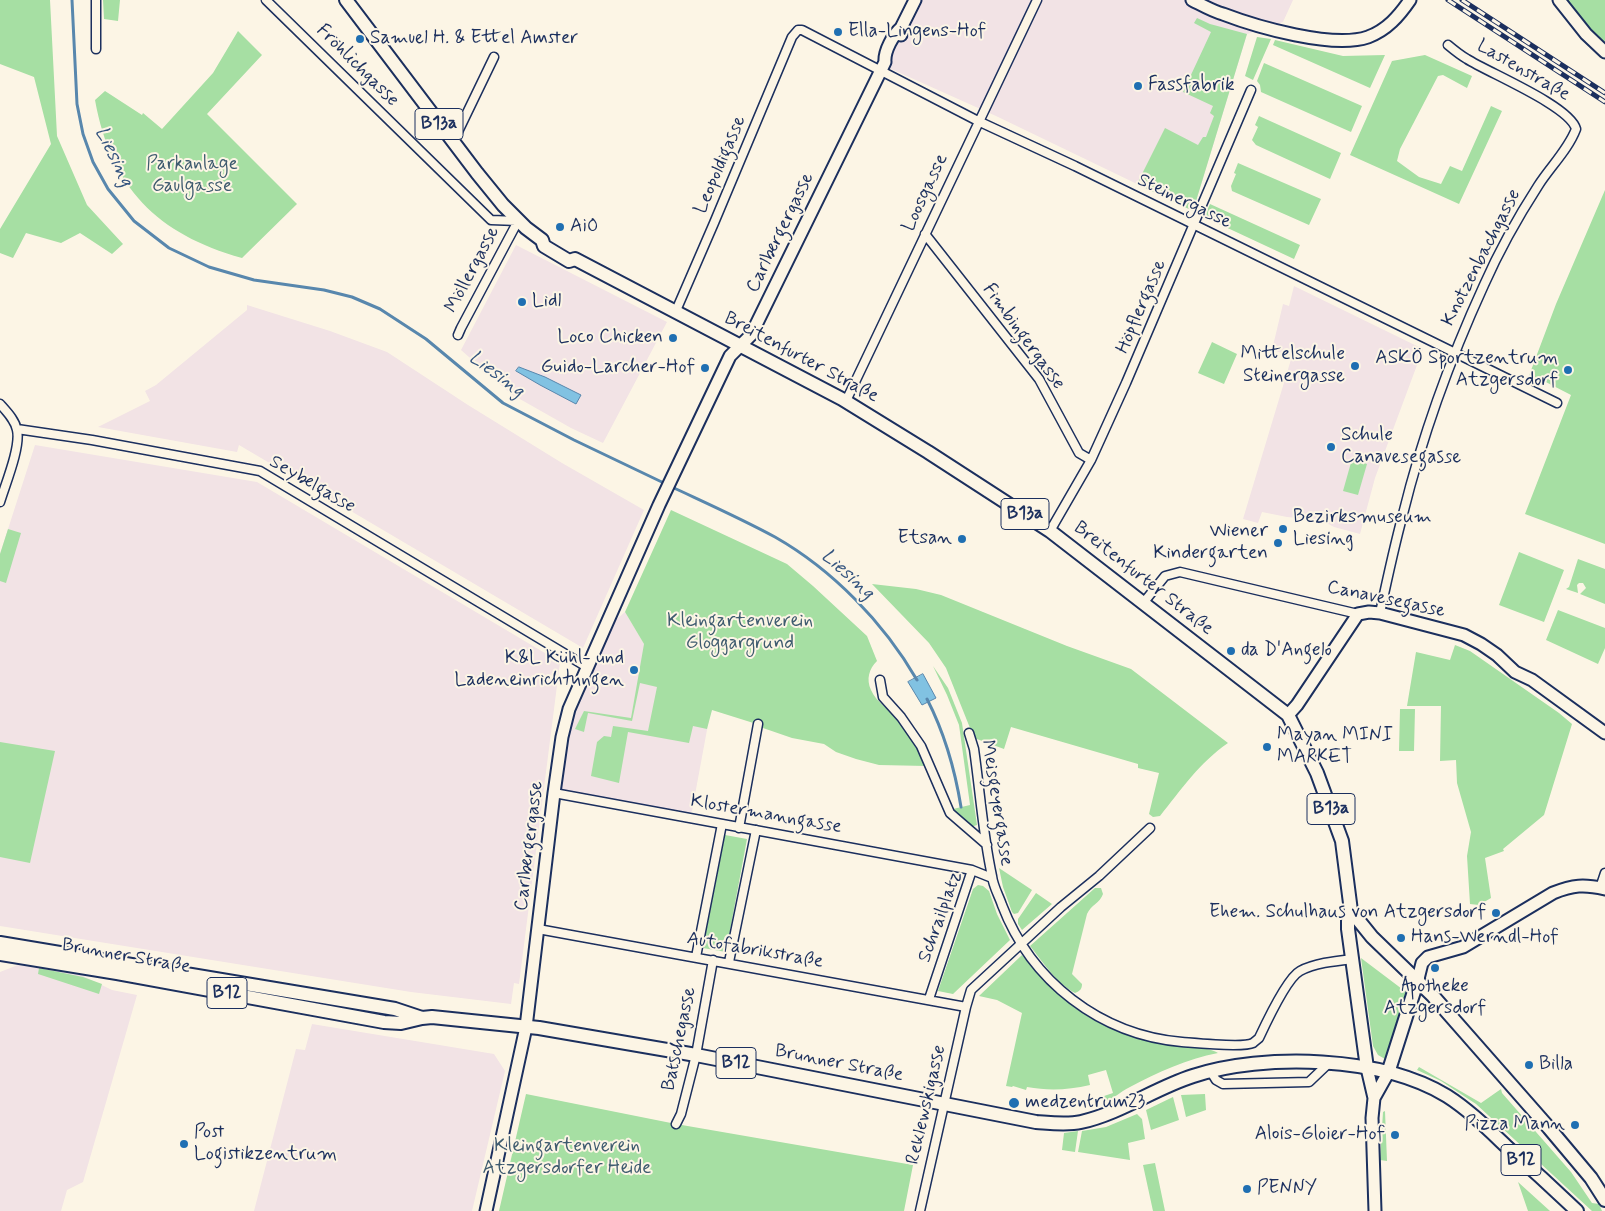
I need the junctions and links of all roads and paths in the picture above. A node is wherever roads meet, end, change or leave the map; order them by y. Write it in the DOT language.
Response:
graph roads {
  1 [pos="96,0"];
  2 [pos="266,0"];
  3 [pos="346,0"];
  4 [pos="915,0"];
  5 [pos="1037,0"];
  6 [pos="1192,0"];
  7 [pos="1410,0"];
  8 [pos="1559,0"];
  9 [pos="798,30"];
  10 [pos="1448,45"];
  11 [pos="96,49"];
  12 [pos="1605,52"];
  13 [pos="494,57"];
  14 [pos="882,66"];
  15 [pos="1252,90"];
  16 [pos="978,121"];
  17 [pos="1576,129"];
  18 [pos="453,142"];
  19 [pos="518,221"];
  20 [pos="1195,225"];
  21 [pos="925,234"];
  22 [pos="675,313"];
  23 [pos="458,335"];
  24 [pos="740,346"];
  25 [pos="1455,352"];
  26 [pos="846,401"];
  27 [pos="1557,403"];
  28 [pos="0,404"];
  29 [pos="17,429"];
  30 [pos="1091,460"];
  31 [pos="0,502"];
  32 [pos="1050,531"];
  33 [pos="1144,602"];
  34 [pos="1380,613"];
  35 [pos="1358,614"];
  36 [pos="587,667"];
  37 [pos="880,680"];
  38 [pos="1288,715"];
  39 [pos="758,724"];
  40 [pos="969,733"];
  41 [pos="1605,733"];
  42 [pos="554,794"];
  43 [pos="722,824"];
  44 [pos="739,828"];
  45 [pos="1150,828"];
  46 [pos="756,830"];
  47 [pos="987,846"];
  48 [pos="972,870"];
  49 [pos="1605,873"];
  50 [pos="992,878"];
  51 [pos="1602,888"];
  52 [pos="1351,911"];
  53 [pos="538,929"];
  54 [pos="1372,937"];
  55 [pos="0,943"];
  56 [pos="1021,945"];
  57 [pos="0,954"];
  58 [pos="1352,955"];
  59 [pos="696,957"];
  60 [pos="713,960"];
  61 [pos="729,962"];
  62 [pos="1418,979"];
  63 [pos="929,999"];
  64 [pos="966,1006"];
  65 [pos="422,1018"];
  66 [pos="526,1027"];
  67 [pos="696,1055"];
  68 [pos="1330,1062"];
  69 [pos="1366,1068"];
  70 [pos="1211,1072"];
  71 [pos="1388,1073"];
  72 [pos="1374,1098"];
  73 [pos="944,1104"];
  74 [pos="676,1124"];
  75 [pos="1605,1200"];
  76 [pos="486,1211"];
  77 [pos="920,1211"];
  78 [pos="1375,1211"];
  79 [pos="1577,1211"];
  1 -- 11 [label="street"];
  2 -- 19 [label="street, Fröhlichgasse"];
  3 -- 18 [label="main road, Breitenfurter Straße / B13a"];
  4 -- 14 [label="street, Carlbergergasse"];
  5 -- 16 [label="street, Loosgasse"];
  6 -- 7 [label="street"];
  8 -- 12 [label="street"];
  9 -- 14 [label="street, Steinergasse"];
  9 -- 22 [label="street, Leopoldigasse"];
  10 -- 17 [label="street, Lastenstraße"];
  13 -- 18 [label="street"];
  14 -- 16 [label="street, Steinergasse"];
  14 -- 24 [label="street, Carlbergergasse"];
  15 -- 20 [label="street, Höpflergasse"];
  16 -- 20 [label="street, Steinergasse"];
  16 -- 21 [label="street, Loosgasse"];
  17 -- 25 [label="street, Knotzenbachgasse"];
  18 -- 19 [label="main road, Breitenfurter Straße / B13a"];
  19 -- 22 [label="main road, Breitenfurter Straße / B13a"];
  19 -- 23 [label="street, Möllergasse"];
  20 -- 25 [label="street, Steinergasse"];
  20 -- 30 [label="street, Höpflergasse"];
  21 -- 26 [label="street, Loosgasse"];
  21 -- 30 [label="street, Fimbingergasse"];
  22 -- 24 [label="main road, Breitenfurter Straße / B13a"];
  24 -- 26 [label="main road, Breitenfurter Straße / B13a"];
  24 -- 36 [label="street, Carlbergergasse"];
  25 -- 27 [label="street, Steinergasse"];
  25 -- 34 [label="street, Knotzenbachgasse"];
  26 -- 32 [label="main road, Breitenfurter Straße / B13a"];
  28 -- 29 [label="street"];
  29 -- 31 [label="street"];
  29 -- 36 [label="street, Seybelgasse"];
  30 -- 32 [label="street, Höpflergasse"];
  32 -- 33 [label="main road, Breitenfurter Straße / B13a"];
  33 -- 35 [label="street, Canavesegasse"];
  33 -- 38 [label="main road, Breitenfurter Straße / B13a"];
  34 -- 35 [label="street, Canavesegasse"];
  34 -- 41 [label="street, Canavesegasse"];
  35 -- 38 [label="street"];
  36 -- 42 [label="street, Carlbergergasse"];
  37 -- 47 [label="street"];
  38 -- 52 [label="main road, Breitenfurter Straße / B13a"];
  39 -- 44 [label="street"];
  40 -- 47 [label="street, Meisgeyergasse"];
  42 -- 43 [label="street, Klostermanngasse"];
  42 -- 53 [label="street, Carlbergergasse"];
  43 -- 44 [label="street, Klostermanngasse"];
  43 -- 59 [label="street"];
  44 -- 46 [label="street, Klostermanngasse"];
  45 -- 56 [label="street"];
  46 -- 48 [label="street, Klostermanngasse"];
  46 -- 61 [label="street"];
  47 -- 50 [label="street, Meisgeyergasse"];
  48 -- 50 [label="street, Schrailplatz"];
  48 -- 63 [label="street, Schrailplatz"];
  49 -- 51 [label="street"];
  50 -- 56 [label="street, Schrailplatz"];
  51 -- 62 [label="street"];
  52 -- 54 [label="main road"];
  52 -- 58 [label="main road, Breitenfurter Straße"];
  53 -- 59 [label="street, Autofabrikstraße"];
  53 -- 66 [label="street, Carlbergergasse"];
  54 -- 58 [label="main road"];
  54 -- 62 [label="main road"];
  55 -- 65 [label="main road, Brunner Straße / B12"];
  56 -- 58 [label="street"];
  56 -- 64 [label="street"];
  57 -- 65 [label="main road, Brunner Straße / B12"];
  58 -- 69 [label="main road, Breitenfurter Straße"];
  59 -- 60 [label="street, Autofabrikstraße"];
  60 -- 61 [label="street, Autofabrikstraße"];
  60 -- 67 [label="street, Batschegasse"];
  61 -- 63 [label="street, Autofabrikstraße"];
  62 -- 71 [label="main road"];
  62 -- 75 [label="main road"];
  63 -- 64 [label="street, Autofabrikstraße"];
  64 -- 73 [label="street, Reklewskigasse"];
  65 -- 66 [label="main road, Brunner Straße / B12"];
  66 -- 67 [label="main road, Brunner Straße / B12"];
  66 -- 76 [label="street, Carlbergergasse"];
  67 -- 73 [label="main road, Brunner Straße / B12"];
  67 -- 74 [label="street, Batschegasse"];
  68 -- 69 [label="main road, Brunner Straße / B12"];
  68 -- 70 [label="main road, Brunner Straße / B12"];
  68 -- 70 [label="street"];
  69 -- 71 [label="main road, Brunner Straße / B12"];
  69 -- 72 [label="street"];
  70 -- 73 [label="main road, Brunner Straße / B12"];
  71 -- 72 [label="street"];
  71 -- 79 [label="main road, Brunner Straße / B12"];
  72 -- 78 [label="street"];
  73 -- 77 [label="street, Reklewskigasse"];
}
